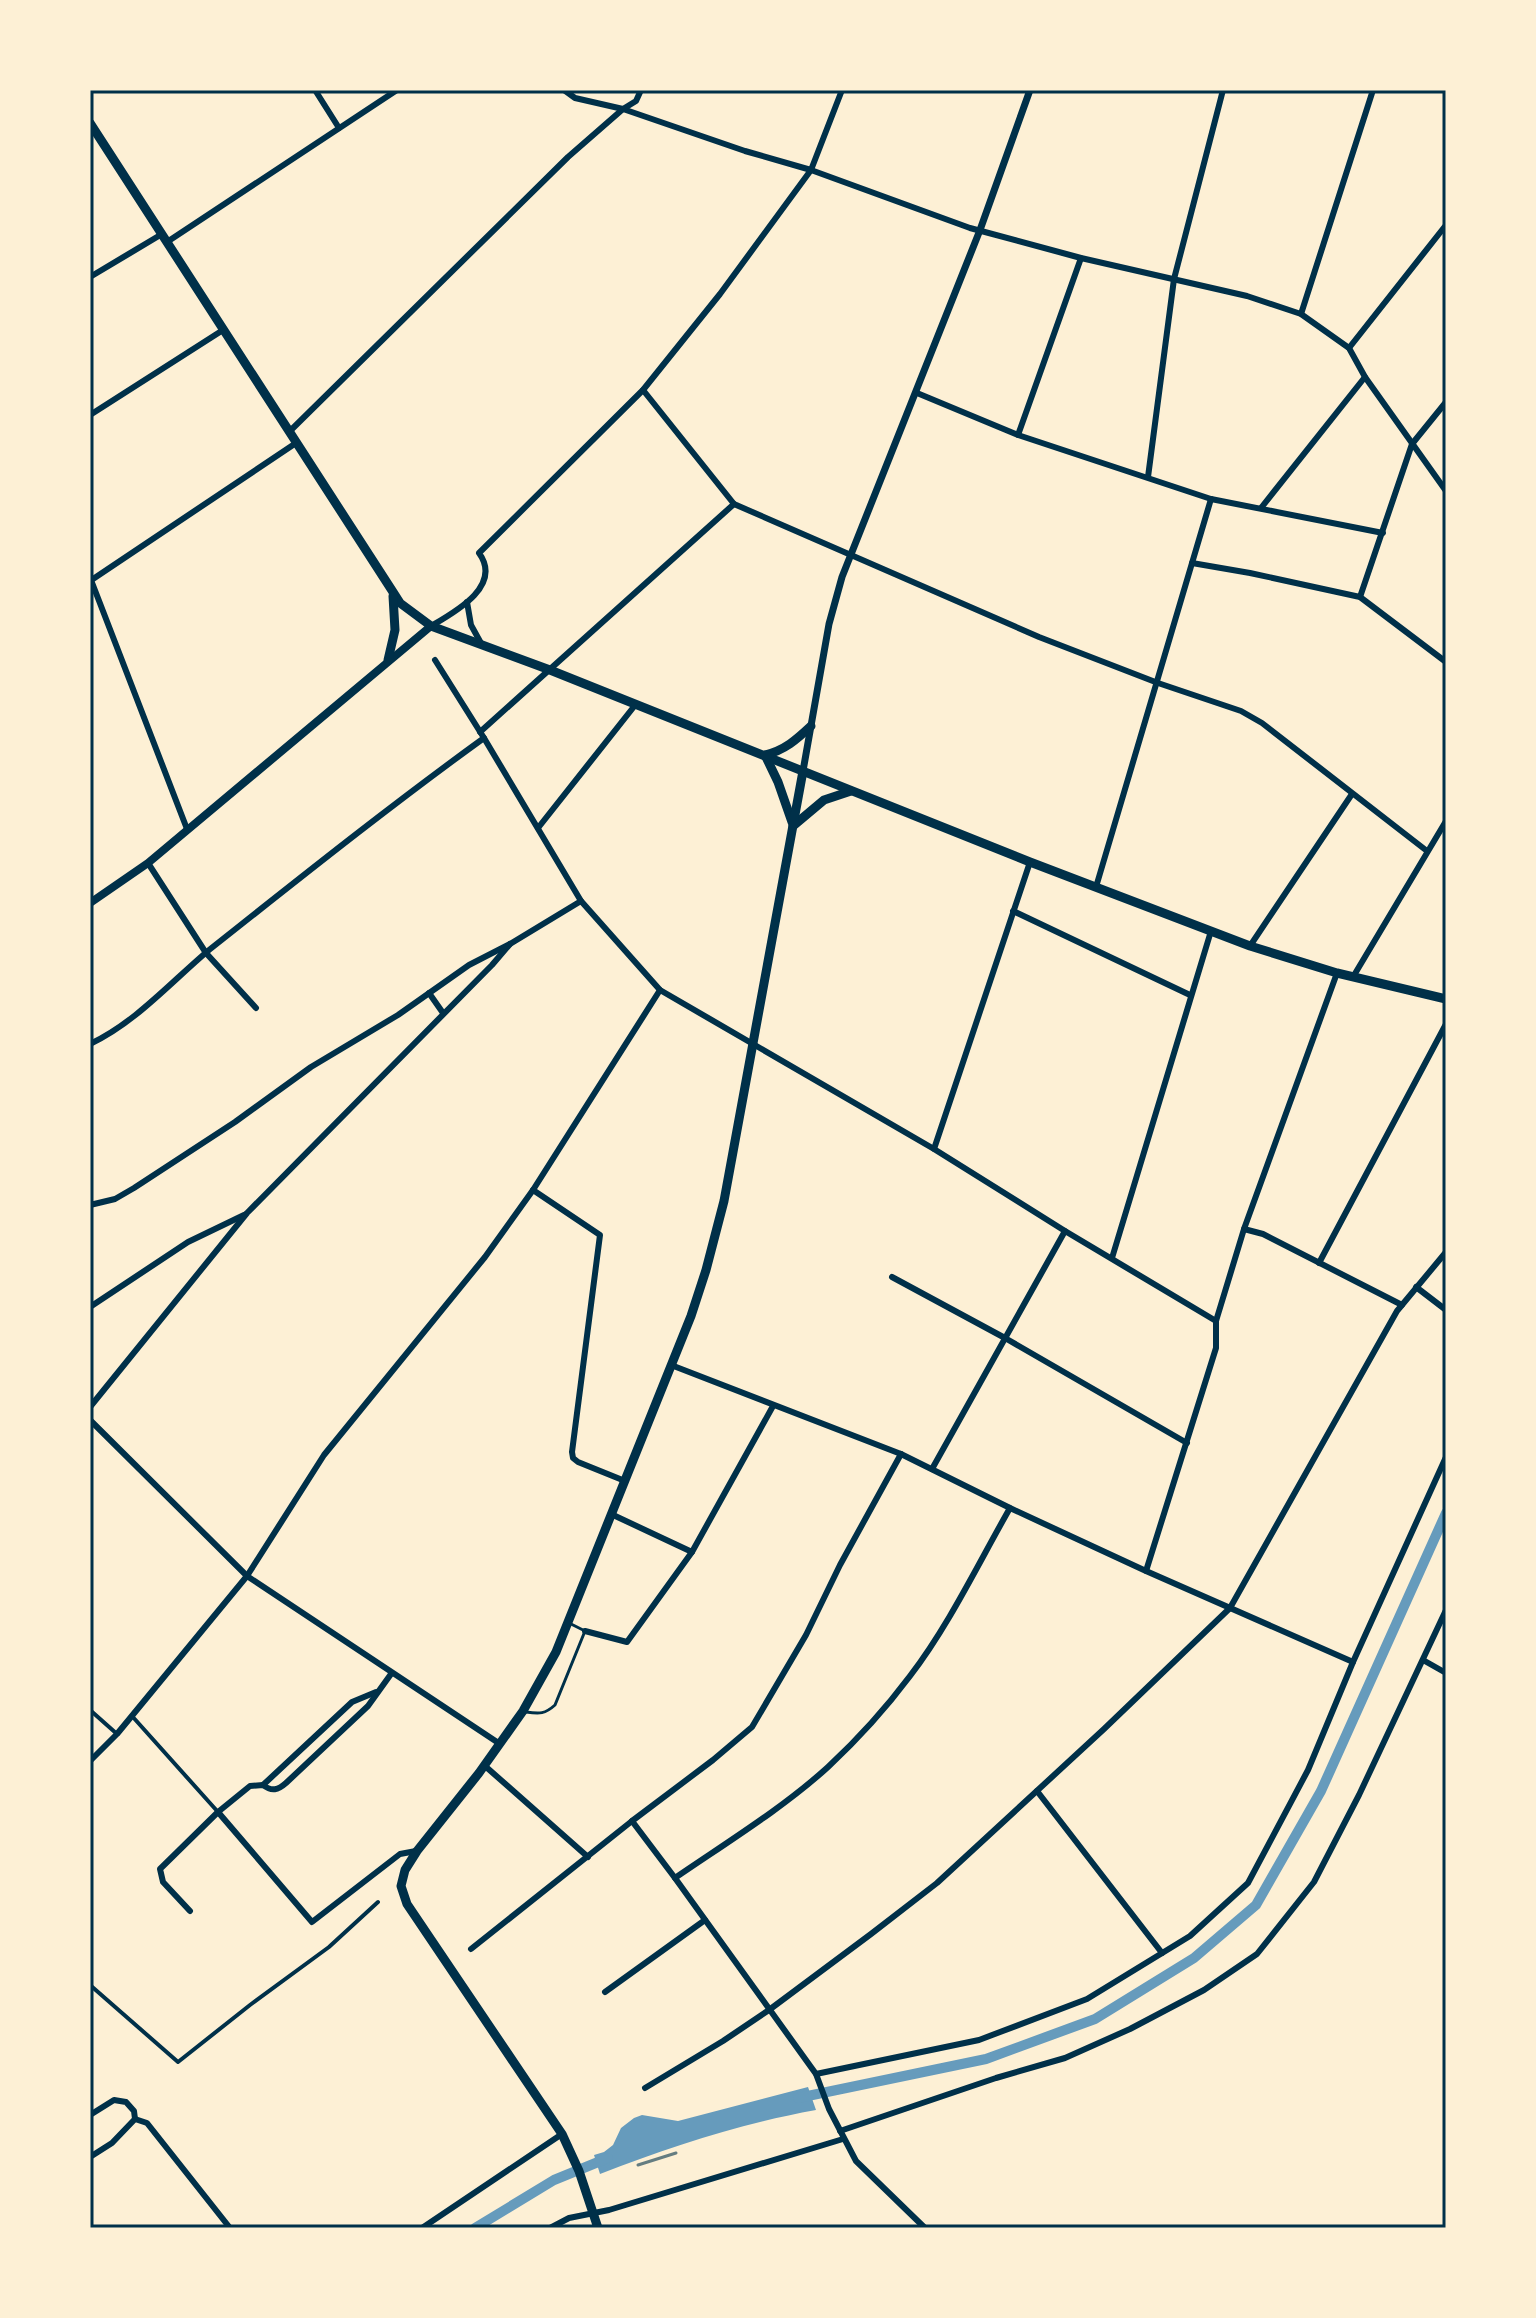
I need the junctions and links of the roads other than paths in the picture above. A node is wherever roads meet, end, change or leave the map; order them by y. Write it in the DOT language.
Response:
graph roads {
  1 [pos="315,90"];
  2 [pos="397,90"];
  3 [pos="564,90"];
  4 [pos="641,90"];
  5 [pos="842,90"];
  6 [pos="1030,90"];
  7 [pos="1223,90"];
  8 [pos="1373,90"];
  9 [pos="623,109"];
  10 [pos="90,123"];
  11 [pos="339,128"];
  12 [pos="811,170"];
  13 [pos="1446,225"];
  14 [pos="980,230"];
  15 [pos="164,238"];
  16 [pos="1081,258"];
  17 [pos="90,277"];
  18 [pos="1174,279"];
  19 [pos="1301,314"];
  20 [pos="223,330"];
  21 [pos="1349,348"];
  22 [pos="1365,377"];
  23 [pos="643,390"];
  24 [pos="917,393"];
  25 [pos="1446,402"];
  26 [pos="90,415"];
  27 [pos="289,432"];
  28 [pos="1018,435"];
  29 [pos="296,443"];
  30 [pos="1412,444"];
  31 [pos="1148,477"];
  32 [pos="1446,491"];
  33 [pos="1211,499"];
  34 [pos="734,504"];
  35 [pos="1261,508"];
  36 [pos="1383,533"];
  37 [pos="850,555"];
  38 [pos="1192,563"];
  39 [pos="90,580"];
  40 [pos="393,592"];
  41 [pos="1360,597"];
  42 [pos="467,602"];
  43 [pos="431,626"];
  44 [pos="482,645"];
  45 [pos="388,660"];
  46 [pos="435,660"];
  47 [pos="1446,662"];
  48 [pos="550,670"];
  49 [pos="1158,683"];
  50 [pos="636,704"];
  51 [pos="811,726"];
  52 [pos="482,735"];
  53 [pos="765,755"];
  54 [pos="803,771"];
  55 [pos="853,791"];
  56 [pos="1352,794"];
  57 [pos="1446,821"];
  58 [pos="793,826"];
  59 [pos="538,828"];
  60 [pos="187,829"];
  61 [pos="1427,851"];
  62 [pos="1030,862"];
  63 [pos="148,863"];
  64 [pos="1096,887"];
  65 [pos="581,901"];
  66 [pos="90,903"];
  67 [pos="1013,911"];
  68 [pos="1211,931"];
  69 [pos="510,944"];
  70 [pos="1250,946"];
  71 [pos="206,953"];
  72 [pos="1337,973"];
  73 [pos="1353,977"];
  74 [pos="660,990"];
  75 [pos="429,993"];
  76 [pos="1190,995"];
  77 [pos="1446,999"];
  78 [pos="256,1008"];
  79 [pos="443,1013"];
  80 [pos="1446,1024"];
  81 [pos="90,1044"];
  82 [pos="754,1046"];
  83 [pos="934,1149"];
  84 [pos="533,1190"];
  85 [pos="90,1205"];
  86 [pos="247,1213"];
  87 [pos="1244,1229"];
  88 [pos="1065,1231"];
  89 [pos="1446,1252"];
  90 [pos="1112,1258"];
  91 [pos="1319,1263"];
  92 [pos="892,1277"];
  93 [pos="1416,1287"];
  94 [pos="1402,1305"];
  95 [pos="90,1307"];
  96 [pos="1446,1310"];
  97 [pos="1216,1321"];
  98 [pos="1005,1338"];
  99 [pos="671,1365"];
  100 [pos="773,1406"];
  101 [pos="90,1407"];
  102 [pos="90,1420"];
  103 [pos="1187,1443"];
  104 [pos="901,1454"];
  105 [pos="1446,1457"];
  106 [pos="932,1469"];
  107 [pos="625,1481"];
  108 [pos="1010,1508"];
  109 [pos="611,1514"];
  110 [pos="692,1552"];
  111 [pos="1146,1571"];
  112 [pos="247,1576"];
  113 [pos="1230,1608"];
  114 [pos="1446,1610"];
  115 [pos="569,1622"];
  116 [pos="585,1631"];
  117 [pos="1423,1660"];
  118 [pos="1353,1662"];
  119 [pos="1446,1673"];
  120 [pos="391,1674"];
  121 [pos="376,1692"];
  122 [pos="90,1710"];
  123 [pos="523,1711"];
  124 [pos="132,1716"];
  125 [pos="117,1734"];
  126 [pos="500,1744"];
  127 [pos="90,1761"];
  128 [pos="485,1766"];
  129 [pos="263,1785"];
  130 [pos="1037,1791"];
  131 [pos="218,1812"];
  132 [pos="632,1821"];
  133 [pos="417,1851"];
  134 [pos="588,1857"];
  135 [pos="675,1878"];
  136 [pos="378,1902"];
  137 [pos="190,1911"];
  138 [pos="705,1920"];
  139 [pos="471,1949"];
  140 [pos="1162,1953"];
  141 [pos="90,1985"];
  142 [pos="605,1992"];
  143 [pos="769,2010"];
  144 [pos="816,2074"];
  145 [pos="645,2088"];
  146 [pos="90,2115"];
  147 [pos="135,2119"];
  148 [pos="840,2131"];
  149 [pos="562,2134"];
  150 [pos="843,2139"];
  151 [pos="90,2157"];
  152 [pos="593,2213"];
  153 [pos="230,2228"];
  154 [pos="422,2228"];
  155 [pos="550,2228"];
  156 [pos="598,2228"];
  157 [pos="925,2228"];
  1 -- 11 [label="street"];
  2 -- 11 [label="street"];
  3 -- 9 [label="street"];
  4 -- 9 [label="street"];
  5 -- 12 [label="street"];
  6 -- 14 [label="street"];
  7 -- 18 [label="street"];
  8 -- 19 [label="street"];
  9 -- 12 [label="street"];
  9 -- 27 [label="street"];
  10 -- 15 [label="main road"];
  11 -- 15 [label="street"];
  12 -- 14 [label="street"];
  12 -- 23 [label="street"];
  13 -- 21 [label="street"];
  14 -- 16 [label="street"];
  14 -- 24 [label="street"];
  15 -- 17 [label="street"];
  15 -- 20 [label="main road"];
  16 -- 18 [label="street"];
  16 -- 28 [label="street"];
  18 -- 19 [label="street"];
  18 -- 31 [label="street"];
  19 -- 21 [label="street"];
  20 -- 26 [label="street"];
  20 -- 27 [label="main road"];
  21 -- 22 [label="street"];
  22 -- 30 [label="street"];
  22 -- 35 [label="street"];
  23 -- 34 [label="street"];
  23 -- 42 [label="street"];
  24 -- 28 [label="street"];
  24 -- 37 [label="street"];
  25 -- 30 [label="street"];
  27 -- 29 [label="main road"];
  28 -- 31 [label="street"];
  29 -- 39 [label="street"];
  29 -- 40 [label="main road"];
  30 -- 32 [label="street"];
  30 -- 36 [label="street"];
  31 -- 33 [label="street"];
  33 -- 35 [label="street"];
  33 -- 38 [label="street"];
  34 -- 37 [label="street"];
  34 -- 48 [label="street"];
  35 -- 36 [label="street"];
  36 -- 41 [label="street"];
  37 -- 49 [label="street"];
  37 -- 51 [label="street"];
  38 -- 41 [label="street"];
  38 -- 49 [label="street"];
  39 -- 60 [label="street"];
  40 -- 43 [label="main road"];
  40 -- 45 [label="main road"];
  41 -- 47 [label="street"];
  42 -- 43 [label="street"];
  42 -- 44 [label="street"];
  43 -- 44 [label="main road"];
  43 -- 45 [label="main road"];
  44 -- 48 [label="main road"];
  45 -- 60 [label="main road"];
  46 -- 52 [label="street"];
  48 -- 50 [label="main road"];
  48 -- 52 [label="street"];
  49 -- 56 [label="street"];
  49 -- 64 [label="street"];
  50 -- 53 [label="main road"];
  50 -- 59 [label="street"];
  51 -- 53 [label="main road"];
  51 -- 54 [label="street"];
  52 -- 59 [label="street"];
  52 -- 71 [label="street"];
  53 -- 54 [label="main road"];
  53 -- 58 [label="main road"];
  54 -- 55 [label="main road"];
  54 -- 58 [label="main road"];
  55 -- 58 [label="main road"];
  55 -- 62 [label="main road"];
  56 -- 61 [label="street"];
  56 -- 70 [label="street"];
  57 -- 61 [label="street"];
  58 -- 82 [label="main road"];
  59 -- 65 [label="street"];
  60 -- 63 [label="main road"];
  61 -- 73 [label="street"];
  62 -- 64 [label="main road"];
  62 -- 67 [label="street"];
  63 -- 66 [label="main road"];
  63 -- 71 [label="street"];
  64 -- 68 [label="main road"];
  65 -- 69 [label="street"];
  65 -- 74 [label="street"];
  67 -- 76 [label="street"];
  67 -- 83 [label="street"];
  68 -- 70 [label="main road"];
  68 -- 76 [label="street"];
  69 -- 75 [label="street"];
  69 -- 79 [label="street"];
  70 -- 72 [label="main road"];
  71 -- 78 [label="street"];
  71 -- 81 [label="street"];
  72 -- 73 [label="main road"];
  72 -- 87 [label="street"];
  73 -- 77 [label="main road"];
  74 -- 82 [label="street"];
  74 -- 84 [label="street"];
  75 -- 79 [label="street"];
  75 -- 85 [label="street"];
  76 -- 90 [label="street"];
  79 -- 86 [label="street"];
  80 -- 91 [label="street"];
  82 -- 83 [label="street"];
  82 -- 99 [label="main road"];
  83 -- 88 [label="street"];
  84 -- 107 [label="street"];
  84 -- 112 [label="street"];
  86 -- 95 [label="street"];
  86 -- 101 [label="street"];
  87 -- 91 [label="street"];
  87 -- 97 [label="street"];
  88 -- 90 [label="street"];
  88 -- 98 [label="street"];
  89 -- 93 [label="street"];
  90 -- 97 [label="street"];
  91 -- 94 [label="street"];
  92 -- 98 [label="street"];
  93 -- 94 [label="street"];
  93 -- 96 [label="street"];
  94 -- 113 [label="street"];
  97 -- 103 [label="street"];
  98 -- 103 [label="street"];
  98 -- 106 [label="street"];
  99 -- 100 [label="street"];
  99 -- 107 [label="main road"];
  100 -- 104 [label="street"];
  100 -- 110 [label="street"];
  102 -- 112 [label="street"];
  103 -- 111 [label="street"];
  104 -- 106 [label="street"];
  104 -- 132 [label="street"];
  105 -- 118 [label="street"];
  106 -- 108 [label="street"];
  107 -- 109 [label="main road"];
  108 -- 111 [label="street"];
  108 -- 135 [label="street"];
  109 -- 110 [label="street"];
  109 -- 115 [label="main road"];
  110 -- 116 [label="street"];
  111 -- 113 [label="street"];
  112 -- 120 [label="street"];
  112 -- 124 [label="street"];
  113 -- 118 [label="street"];
  113 -- 130 [label="street"];
  114 -- 117 [label="street"];
  115 -- 116 [label="lane"];
  115 -- 123 [label="main road"];
  116 -- 123 [label="lane"];
  117 -- 119 [label="street"];
  117 -- 148 [label="street"];
  118 -- 140 [label="street"];
  120 -- 121 [label="street"];
  120 -- 126 [label="street"];
  121 -- 129 [label="street"];
  121 -- 129 [label="street"];
  122 -- 125 [label="street"];
  123 -- 126 [label="main road"];
  124 -- 125 [label="street"];
  124 -- 131 [label="street"];
  125 -- 127 [label="street"];
  126 -- 128 [label="main road"];
  128 -- 133 [label="main road"];
  128 -- 134 [label="street"];
  129 -- 131 [label="street"];
  130 -- 140 [label="street"];
  130 -- 143 [label="street"];
  131 -- 133 [label="street"];
  131 -- 137 [label="street"];
  132 -- 134 [label="street"];
  132 -- 135 [label="street"];
  133 -- 149 [label="main road"];
  134 -- 139 [label="street"];
  135 -- 138 [label="street"];
  136 -- 141 [label="street"];
  138 -- 142 [label="street"];
  138 -- 143 [label="street"];
  140 -- 144 [label="street"];
  143 -- 144 [label="street"];
  143 -- 145 [label="street"];
  144 -- 148 [label="street"];
  146 -- 147 [label="street"];
  147 -- 151 [label="street"];
  147 -- 153 [label="street"];
  148 -- 150 [label="street"];
  149 -- 152 [label="main road"];
  149 -- 154 [label="street"];
  150 -- 152 [label="street"];
  150 -- 157 [label="street"];
  152 -- 155 [label="street"];
  152 -- 156 [label="main road"];
}
